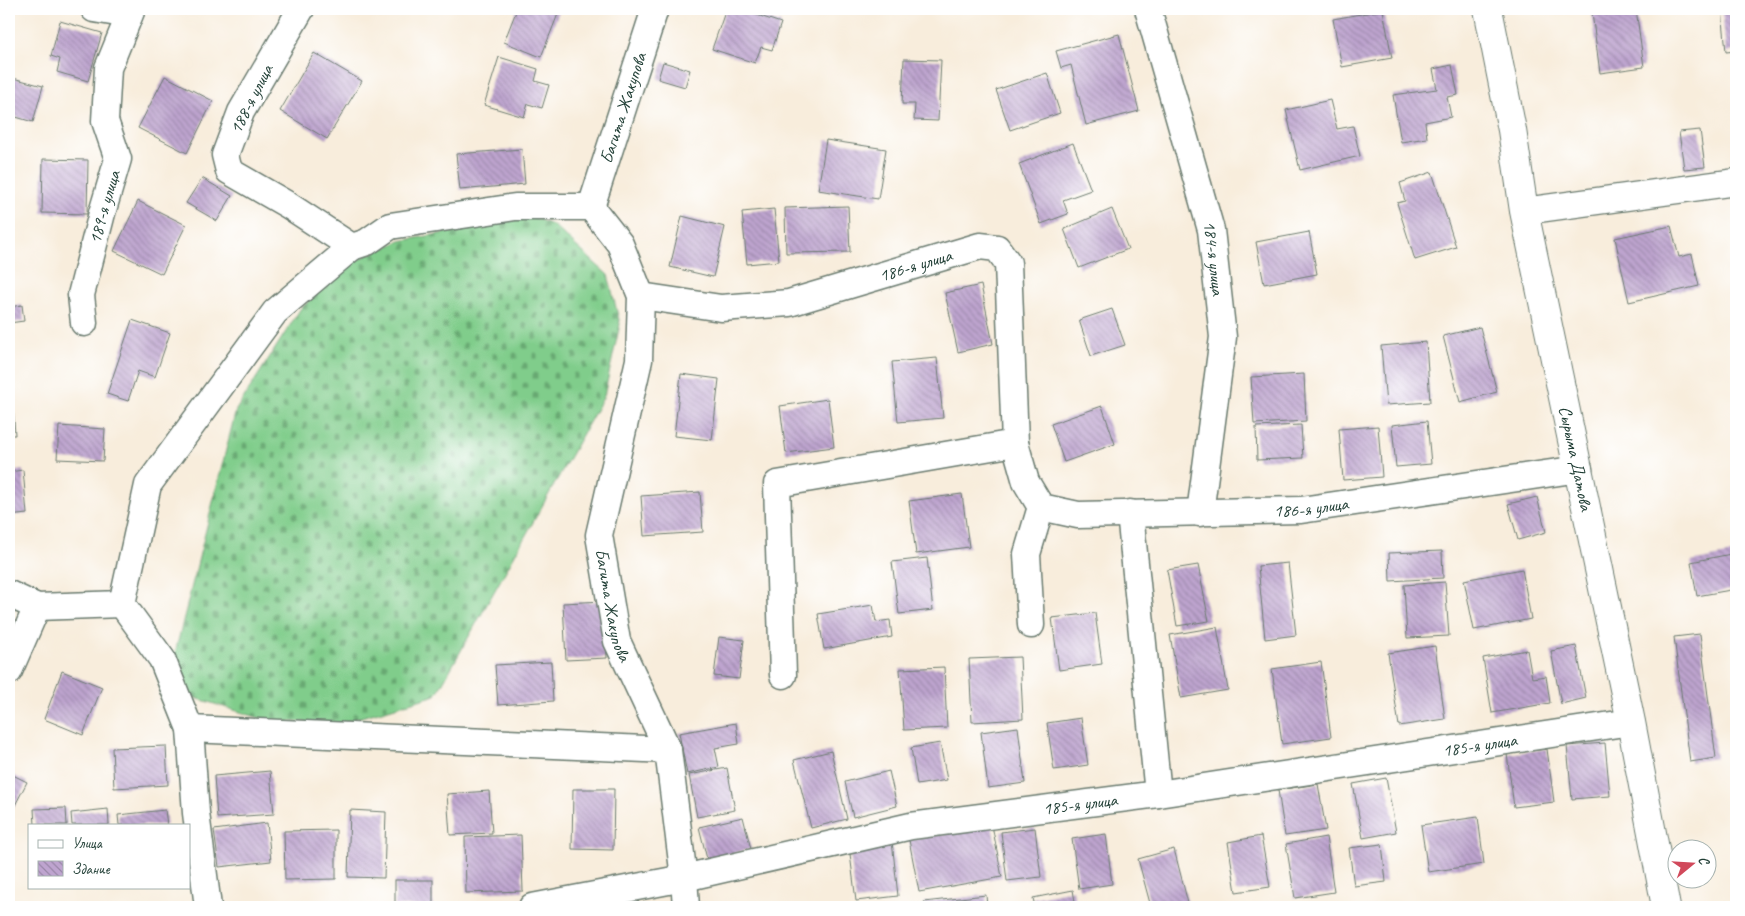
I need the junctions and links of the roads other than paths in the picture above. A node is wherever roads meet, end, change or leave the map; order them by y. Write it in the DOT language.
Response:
graph roads {
  1 [pos="94,9"];
  2 [pos="301,9"];
  3 [pos="655,9"];
  4 [pos="1148,9"];
  5 [pos="1488,9"];
  6 [pos="130,12"];
  7 [pos="1736,182"];
  8 [pos="591,207"];
  9 [pos="1524,210"];
  10 [pos="352,247"];
  11 [pos="641,296"];
  12 [pos="84,322"];
  13 [pos="1015,443"];
  14 [pos="1580,469"];
  15 [pos="1040,507"];
  16 [pos="1130,513"];
  17 [pos="1200,513"];
  18 [pos="9,594"];
  19 [pos="122,604"];
  20 [pos="37,607"];
  21 [pos="1031,625"];
  22 [pos="9,671"];
  23 [pos="783,675"];
  24 [pos="1631,722"];
  25 [pos="190,729"];
  26 [pos="668,750"];
  27 [pos="1158,794"];
  28 [pos="684,878"];
  29 [pos="208,907"];
  30 [pos="532,907"];
  31 [pos="686,907"];
  32 [pos="1666,907"];
  1 -- 6 [label="street"];
  2 -- 10 [label="street, 188-я улица"];
  3 -- 8 [label="street, Багита Жакупова"];
  4 -- 17 [label="street, 184-я улица"];
  5 -- 9 [label="street, Сырыма Датова"];
  6 -- 12 [label="street, 189-я улица"];
  7 -- 9 [label="street"];
  8 -- 10 [label="street"];
  8 -- 11 [label="street"];
  9 -- 14 [label="street, Сырыма Датова"];
  10 -- 19 [label="street"];
  11 -- 13 [label="street, 186-я улица"];
  11 -- 26 [label="street, Багита Жакупова"];
  13 -- 15 [label="street, 186-я улица"];
  13 -- 23 [label="street"];
  14 -- 17 [label="street, 186-я улица"];
  14 -- 24 [label="street, Сырыма Датова"];
  15 -- 16 [label="street, 186-я улица"];
  15 -- 21 [label="street"];
  16 -- 17 [label="street, 186-я улица"];
  16 -- 27 [label="street"];
  18 -- 20 [label="street"];
  19 -- 20 [label="street"];
  19 -- 25 [label="street"];
  20 -- 22 [label="street"];
  24 -- 27 [label="street, 185-я улица"];
  24 -- 32 [label="street, Сырыма Датова"];
  25 -- 26 [label="street"];
  25 -- 29 [label="street"];
  26 -- 28 [label="street, Багита Жакупова"];
  27 -- 28 [label="street, 185-я улица"];
  28 -- 30 [label="street, 185-я улица"];
  28 -- 31 [label="street, Багита Жакупова"];
}
